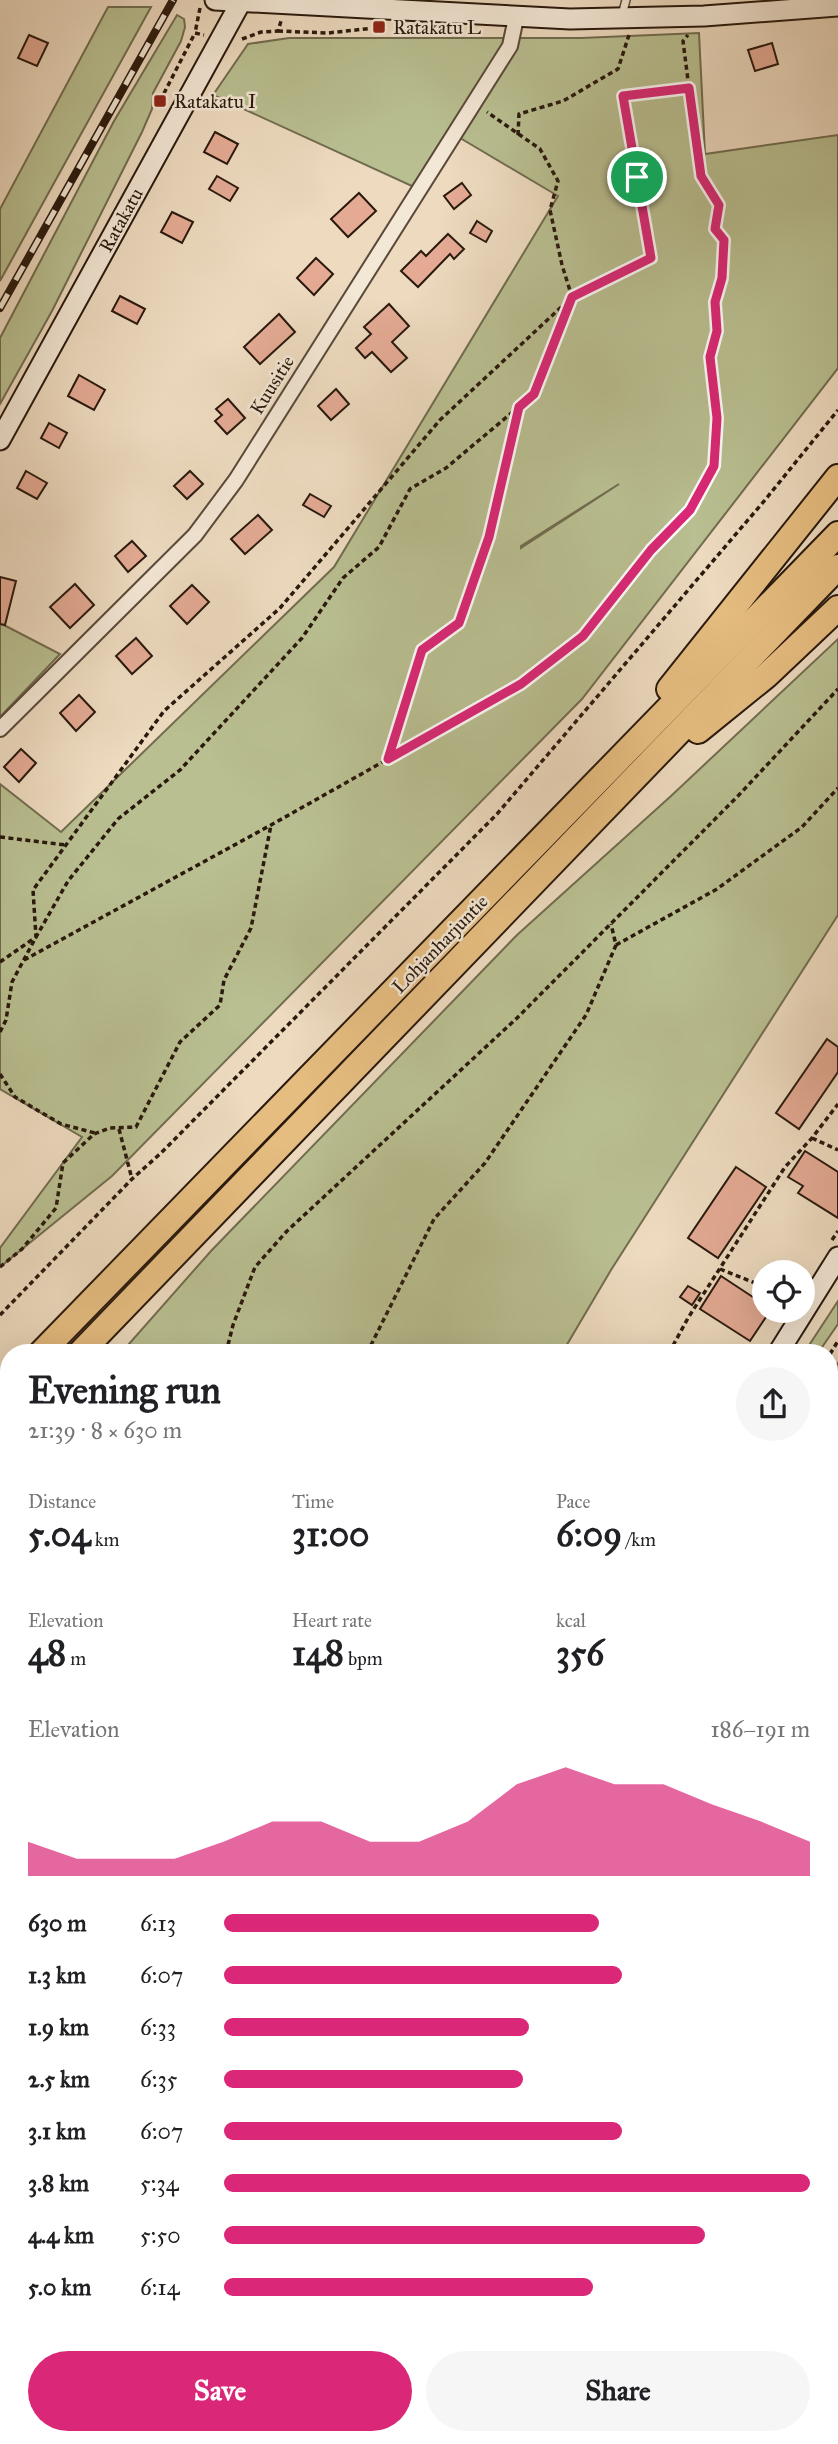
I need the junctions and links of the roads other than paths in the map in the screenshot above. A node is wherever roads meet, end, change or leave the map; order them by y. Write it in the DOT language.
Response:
graph roads {
  1 [pos="215,0"];
  2 [pos="626,0"];
  3 [pos="241,1"];
  4 [pos="804,4"];
  5 [pos="838,6"];
  6 [pos="516,18"];
  7 [pos="628,19"];
  8 [pos="0,440"];
  9 [pos="838,477"];
  10 [pos="838,534"];
  11 [pos="838,567"];
  12 [pos="838,608"];
  13 [pos="0,729"];
  14 [pos="604,793"];
  15 [pos="838,1257"];
  16 [pos="50,1344"];
  17 [pos="88,1344"];
  18 [pos="784,1344"];
  1 -- 3 [label="street"];
  2 -- 7 [label="lane"];
  3 -- 6 [label="street"];
  3 -- 8 [label="street, Ratakatu"];
  4 -- 5 [label="street"];
  4 -- 7 [label="street"];
  6 -- 7 [label="street"];
  6 -- 13 [label="street, Kuusitie"];
  9 -- 14 [label="highway"];
  10 -- 14 [label="highway, Lohjanharjuntie"];
  11 -- 14 [label="highway, Lohjanharjuntie"];
  12 -- 14 [label="highway"];
  14 -- 16 [label="highway, Lohjanharjuntie"];
  14 -- 17 [label="highway, Lohjanharjuntie"];
  15 -- 18 [label="street"];
}
